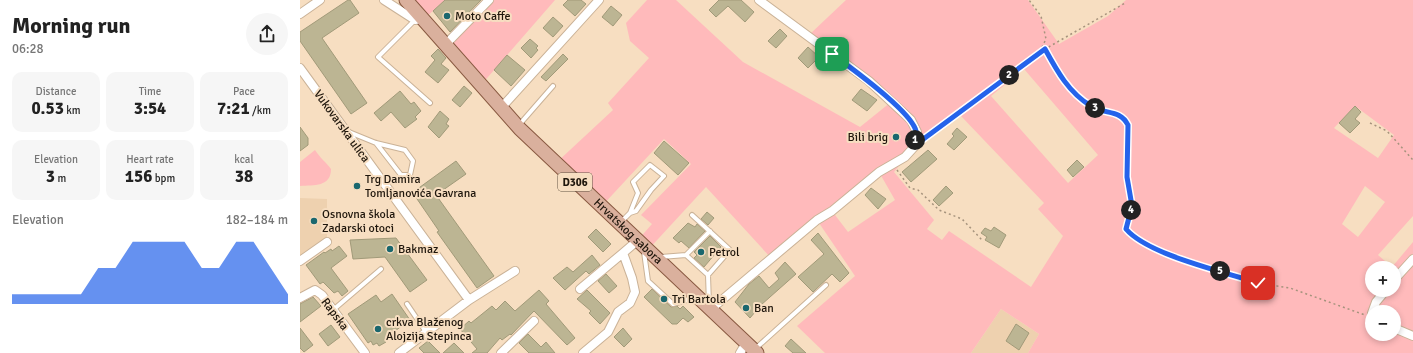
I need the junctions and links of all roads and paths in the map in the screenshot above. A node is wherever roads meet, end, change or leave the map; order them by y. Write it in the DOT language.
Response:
graph roads {
  1 [pos="320,0"];
  2 [pos="384,0"];
  3 [pos="406,0"];
  4 [pos="489,0"];
  5 [pos="599,0"];
  6 [pos="759,0"];
  7 [pos="1029,0"];
  8 [pos="1125,2"];
  9 [pos="300,14"];
  10 [pos="420,20"];
  11 [pos="446,44"];
  12 [pos="1045,49"];
  13 [pos="1039,53"];
  14 [pos="300,68"];
  15 [pos="553,86"];
  16 [pos="430,103"];
  17 [pos="501,108"];
  18 [pos="1370,123"];
  19 [pos="517,126"];
  20 [pos="345,130"];
  21 [pos="376,143"];
  22 [pos="914,146"];
  23 [pos="1413,160"];
  24 [pos="892,164"];
  25 [pos="630,213"];
  26 [pos="692,215"];
  27 [pos="619,224"];
  28 [pos="710,230"];
  29 [pos="982,240"];
  30 [pos="327,242"];
  31 [pos="640,244"];
  32 [pos="623,253"];
  33 [pos="686,255"];
  34 [pos="654,257"];
  35 [pos="1413,259"];
  36 [pos="300,261"];
  37 [pos="381,269"];
  38 [pos="514,271"];
  39 [pos="1401,272"];
  40 [pos="708,275"];
  41 [pos="826,285"];
  42 [pos="580,289"];
  43 [pos="300,298"];
  44 [pos="697,298"];
  45 [pos="469,300"];
  46 [pos="407,304"];
  47 [pos="333,310"];
  48 [pos="710,310"];
  49 [pos="1365,315"];
  50 [pos="534,321"];
  51 [pos="1401,331"];
  52 [pos="426,332"];
  53 [pos="1413,336"];
  54 [pos="749,350"];
  55 [pos="365,353"];
  56 [pos="399,353"];
  57 [pos="501,353"];
  58 [pos="583,353"];
  1 -- 9 [label="street"];
  2 -- 10 [label="street"];
  3 -- 10 [label="main road, Hrvatskog sabora / D306"];
  4 -- 11 [label="street"];
  5 -- 17 [label="street"];
  6 -- 22 [label="street"];
  7 -- 13 [label="path"];
  8 -- 12 [label="path"];
  10 -- 11 [label="main road, Hrvatskog sabora / D306"];
  10 -- 16 [label="lane"];
  11 -- 17 [label="main road, Hrvatskog sabora / D306"];
  12 -- 13 [label="path"];
  12 -- 49 [label="path"];
  13 -- 22 [label="path"];
  14 -- 20 [label="street, Vukovarska ulica"];
  15 -- 19 [label="lane"];
  17 -- 19 [label="main road, Hrvatskog sabora / D306"];
  18 -- 23 [label="path"];
  19 -- 27 [label="main road, Hrvatskog sabora / D306"];
  20 -- 21 [label="lane"];
  20 -- 45 [label="street, Vukovarska ulica"];
  21 -- 21 [label="lane"];
  22 -- 24 [label="street"];
  24 -- 29 [label="path"];
  24 -- 48 [label="street"];
  25 -- 25 [label="lane"];
  25 -- 27 [label="lane"];
  26 -- 28 [label="lane"];
  27 -- 31 [label="main road, Hrvatskog sabora / D306"];
  28 -- 33 [label="lane"];
  28 -- 40 [label="lane"];
  30 -- 36 [label="street"];
  31 -- 32 [label="street"];
  31 -- 34 [label="main road, Hrvatskog sabora / D306"];
  31 -- 44 [label="lane"];
  32 -- 42 [label="street"];
  32 -- 58 [label="street"];
  33 -- 34 [label="lane"];
  33 -- 40 [label="lane"];
  34 -- 44 [label="main road, Hrvatskog sabora / D306"];
  35 -- 39 [label="street"];
  37 -- 47 [label="lane"];
  38 -- 45 [label="street"];
  40 -- 48 [label="lane"];
  41 -- 54 [label="lane"];
  43 -- 47 [label="street, Rapska"];
  44 -- 48 [label="main road, Hrvatskog sabora / D306"];
  45 -- 52 [label="street"];
  46 -- 52 [label="lane"];
  47 -- 55 [label="street, Rapska"];
  48 -- 54 [label="main road, Hrvatskog sabora / D306"];
  50 -- 57 [label="street"];
  51 -- 53 [label="street"];
  52 -- 56 [label="street"];
}
